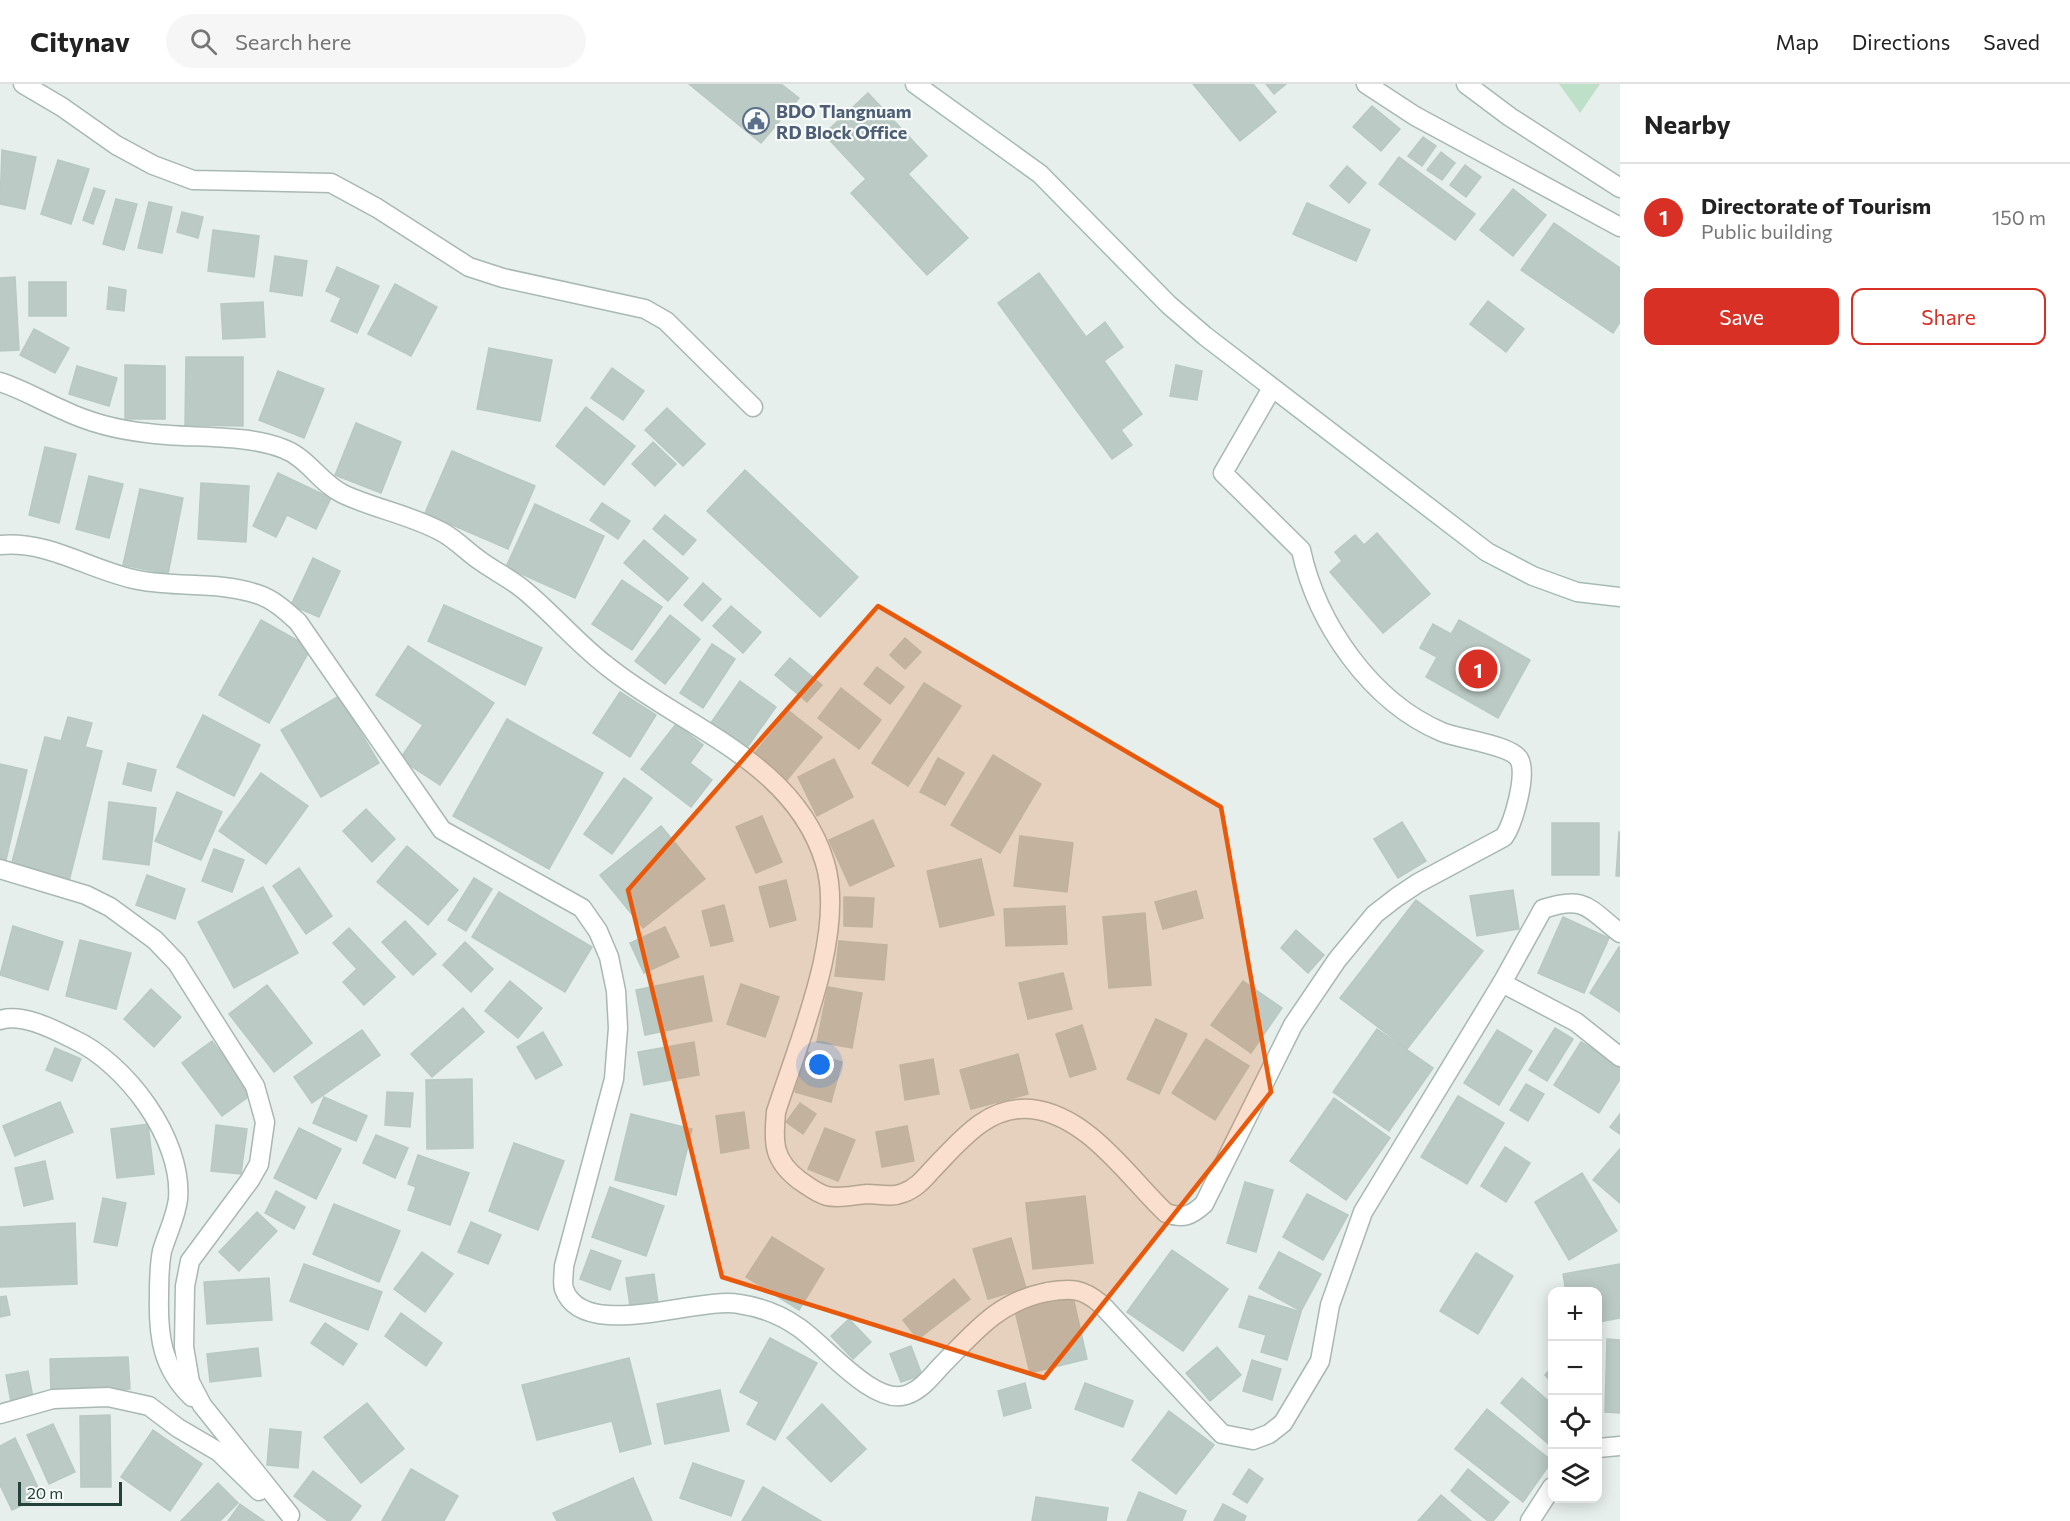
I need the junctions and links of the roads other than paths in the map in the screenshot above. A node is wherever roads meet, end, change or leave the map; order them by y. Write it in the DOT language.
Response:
graph roads {
  1 [pos="23,84"];
  2 [pos="915,84"];
  3 [pos="1366,84"];
  4 [pos="1466,84"];
  5 [pos="1620,188"];
  6 [pos="1620,227"];
  7 [pos="0,382"];
  8 [pos="1272,388"];
  9 [pos="753,407"];
  10 [pos="0,545"];
  11 [pos="1620,597"];
  12 [pos="0,869"];
  13 [pos="1620,933"];
  14 [pos="1502,983"];
  15 [pos="0,1020"];
  16 [pos="1620,1057"];
  17 [pos="202,1405"];
  18 [pos="0,1414"];
  19 [pos="1620,1446"];
  20 [pos="1602,1448"];
  21 [pos="1548,1494"];
  22 [pos="295,1518"];
  23 [pos="1530,1521"];
  1 -- 9 [label="street"];
  2 -- 8 [label="street"];
  3 -- 6 [label="street"];
  4 -- 5 [label="street"];
  7 -- 8 [label="street"];
  8 -- 11 [label="street"];
  10 -- 14 [label="street"];
  12 -- 17 [label="street"];
  13 -- 14 [label="street"];
  14 -- 16 [label="street"];
  15 -- 17 [label="street"];
  17 -- 22 [label="street"];
  18 -- 22 [label="street"];
  19 -- 20 [label="street"];
  21 -- 23 [label="street"];
}
